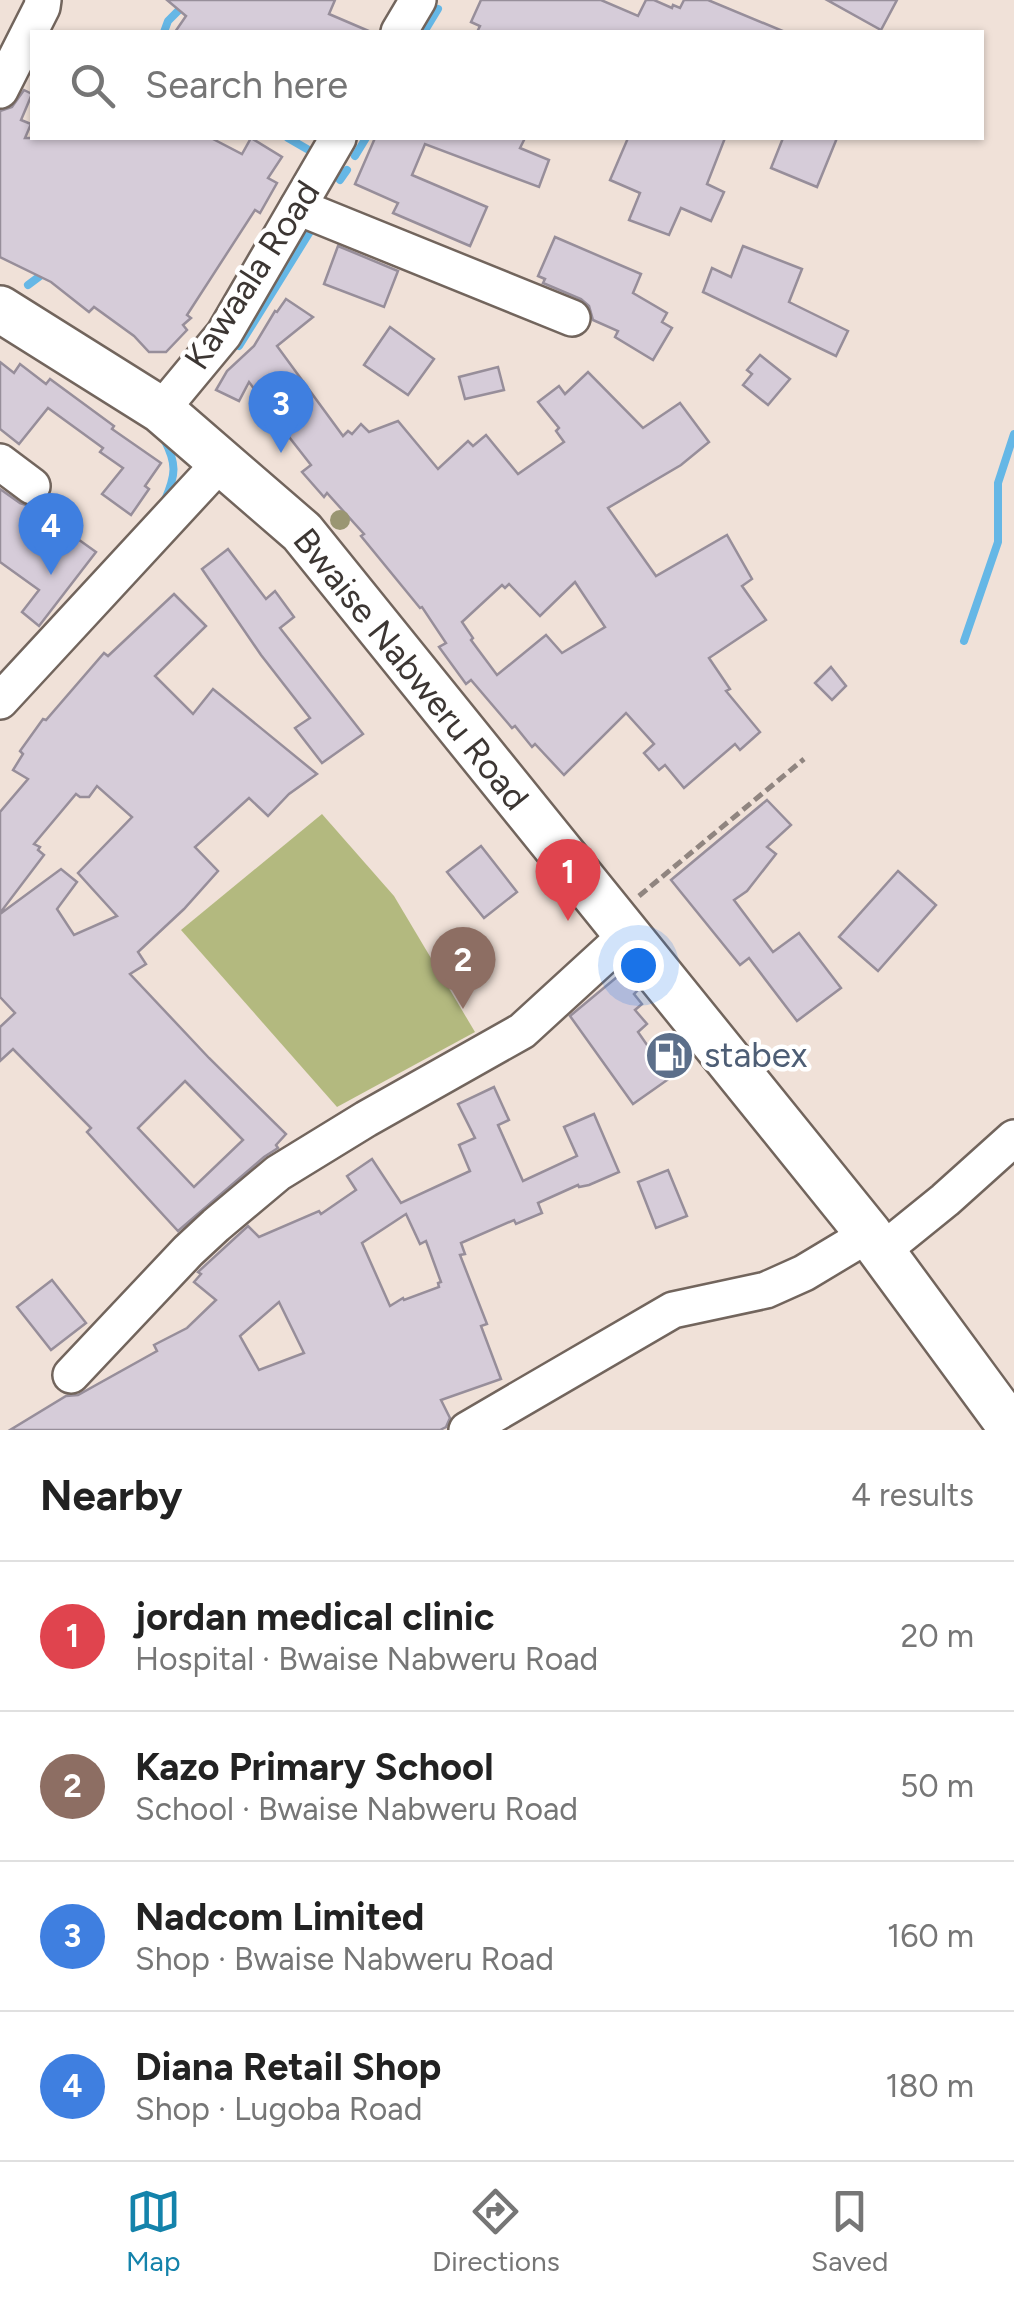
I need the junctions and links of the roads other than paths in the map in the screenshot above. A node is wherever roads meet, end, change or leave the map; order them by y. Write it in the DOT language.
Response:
graph roads {
  1 [pos="43,0"];
  2 [pos="418,0"];
  3 [pos="30,30"];
  4 [pos="400,30"];
  5 [pos="30,31"];
  6 [pos="0,90"];
  7 [pos="337,140"];
  8 [pos="298,208"];
  9 [pos="0,309"];
  10 [pos="572,318"];
  11 [pos="160,410"];
  12 [pos="222,461"];
  13 [pos="0,462"];
  14 [pos="32,486"];
  15 [pos="0,702"];
  16 [pos="621,926"];
  17 [pos="1014,1138"];
  18 [pos="875,1243"];
  19 [pos="71,1375"];
  20 [pos="467,1430"];
  21 [pos="1014,1430"];
  1 -- 3 [label="street"];
  2 -- 4 [label="street"];
  5 -- 6 [label="street"];
  7 -- 8 [label="street, Kawaala Road"];
  8 -- 10 [label="street"];
  8 -- 11 [label="street, Kawaala Road"];
  9 -- 11 [label="main road, Bwaise Nabweru Road"];
  11 -- 12 [label="main road, Bwaise Nabweru Road"];
  12 -- 15 [label="street"];
  12 -- 16 [label="main road, Bwaise Nabweru Road"];
  13 -- 14 [label="street"];
  16 -- 18 [label="main road, Bwaise Nabweru Road"];
  16 -- 19 [label="street"];
  17 -- 18 [label="street"];
  18 -- 20 [label="street"];
  18 -- 21 [label="main road, Bwaise Nabweru Road"];
}
